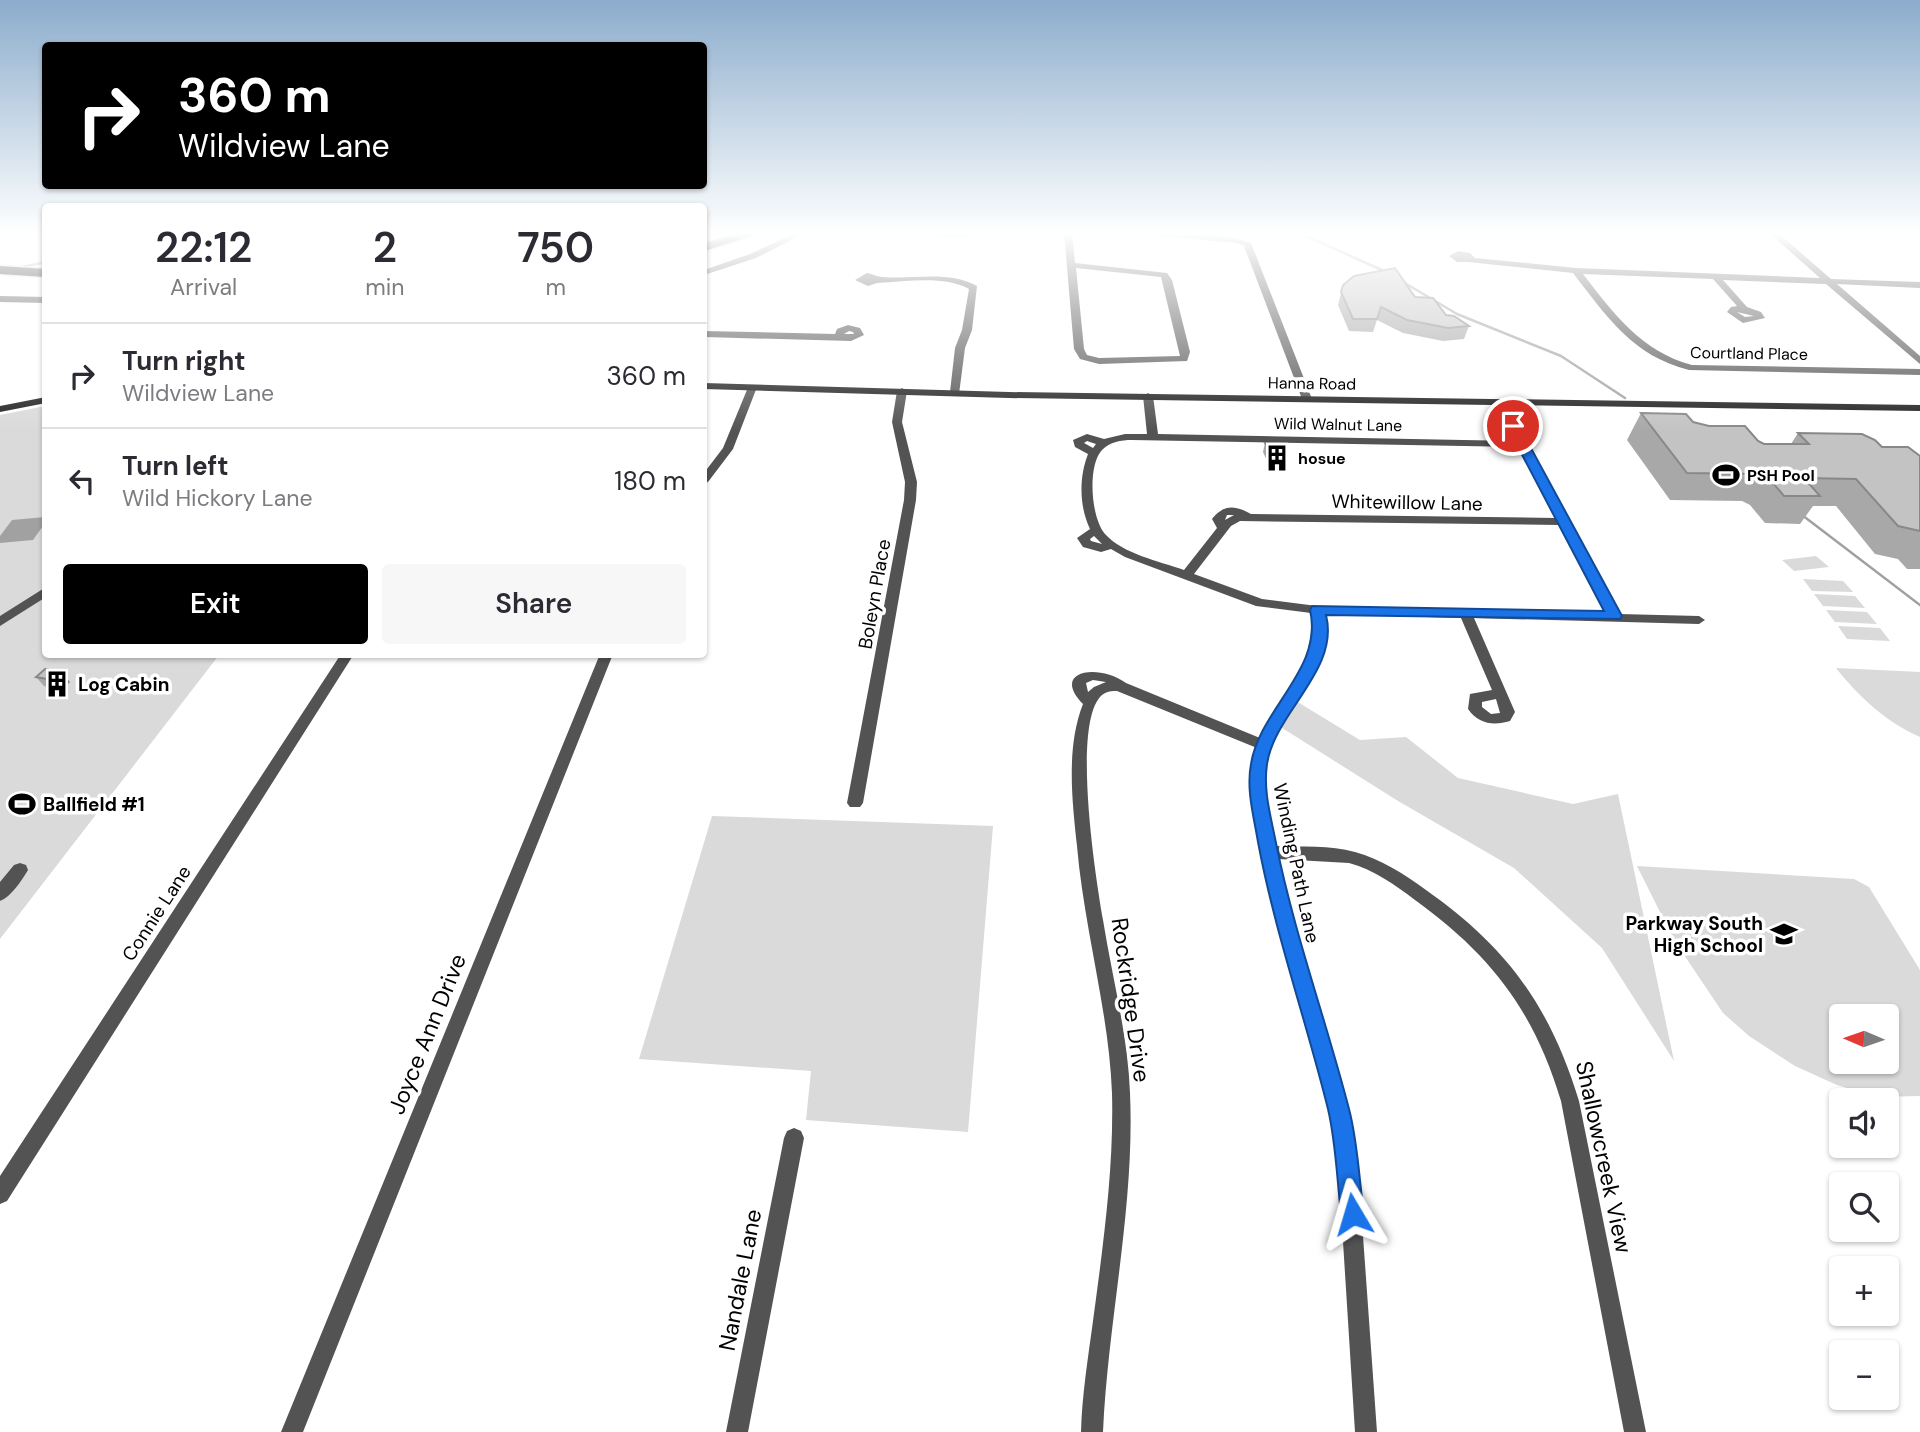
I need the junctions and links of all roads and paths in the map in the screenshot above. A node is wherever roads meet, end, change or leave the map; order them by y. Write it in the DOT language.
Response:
graph roads {
  1 [pos="0,299"];
  2 [pos="971,299"];
  3 [pos="1074,299"];
  4 [pos="1172,299"];
  5 [pos="1269,299"];
  6 [pos="1599,299"];
  7 [pos="1735,299"];
  8 [pos="1848,299"];
  9 [pos="42,300"];
  10 [pos="1744,309"];
  11 [pos="707,334"];
  12 [pos="841,337"];
  13 [pos="1920,361"];
  14 [pos="1920,372"];
  15 [pos="707,386"];
  16 [pos="752,387"];
  17 [pos="902,391"];
  18 [pos="955,392"];
  19 [pos="1148,396"];
  20 [pos="1307,399"];
  21 [pos="42,401"];
  22 [pos="1500,402"];
  23 [pos="1920,408"];
  24 [pos="0,409"];
  25 [pos="1153,437"];
  26 [pos="1523,444"];
  27 [pos="707,476"];
  28 [pos="1564,522"];
  29 [pos="1186,576"];
  30 [pos="42,594"];
  31 [pos="1317,610"];
  32 [pos="1465,613"];
  33 [pos="1614,616"];
  34 [pos="1699,620"];
  35 [pos="0,622"];
  36 [pos="345,658"];
  37 [pos="605,658"];
  38 [pos="1121,686"];
  39 [pos="1500,693"];
  40 [pos="1095,696"];
  41 [pos="1263,745"];
  42 [pos="855,803"];
  43 [pos="1269,852"];
  44 [pos="20,870"];
  45 [pos="0,894"];
  46 [pos="794,1138"];
  47 [pos="0,1194"];
  48 [pos="292,1432"];
  49 [pos="737,1432"];
  50 [pos="1092,1432"];
  51 [pos="1366,1432"];
  52 [pos="1635,1432"];
  1 -- 9 [label="street"];
  2 -- 18 [label="street"];
  3 -- 4 [label="street"];
  5 -- 20 [label="street"];
  6 -- 14 [label="street, Courtland Place"];
  7 -- 10 [label="street"];
  8 -- 13 [label="street"];
  11 -- 12 [label="street"];
  15 -- 16 [label="street, Hanna Road"];
  16 -- 17 [label="street, Hanna Road"];
  16 -- 27 [label="street"];
  17 -- 18 [label="street, Hanna Road"];
  17 -- 42 [label="street, Boleyn Place"];
  18 -- 19 [label="street, Hanna Road"];
  19 -- 20 [label="street, Hanna Road"];
  19 -- 25 [label="street"];
  20 -- 22 [label="street, Hanna Road"];
  21 -- 24 [label="street"];
  22 -- 23 [label="street, Hanna Road"];
  22 -- 26 [label="street"];
  25 -- 26 [label="street, Wild Walnut Lane"];
  25 -- 29 [label="street"];
  26 -- 28 [label="street"];
  28 -- 29 [label="street, Whitewillow Lane"];
  28 -- 33 [label="street"];
  29 -- 31 [label="street"];
  30 -- 35 [label="street"];
  31 -- 32 [label="street"];
  31 -- 41 [label="street, Winding Path Lane"];
  32 -- 33 [label="street"];
  32 -- 39 [label="street"];
  33 -- 34 [label="street"];
  36 -- 47 [label="street, Connie Lane"];
  37 -- 48 [label="street, Joyce Ann Drive"];
  38 -- 40 [label="street"];
  38 -- 40 [label="street, Rockridge Drive"];
  38 -- 41 [label="street"];
  40 -- 50 [label="street, Rockridge Drive"];
  41 -- 43 [label="street, Winding Path Lane"];
  43 -- 51 [label="street, Winding Path Lane"];
  43 -- 52 [label="street, Shallowcreek View"];
  44 -- 45 [label="street"];
  46 -- 49 [label="street, Nandale Lane"];
}
